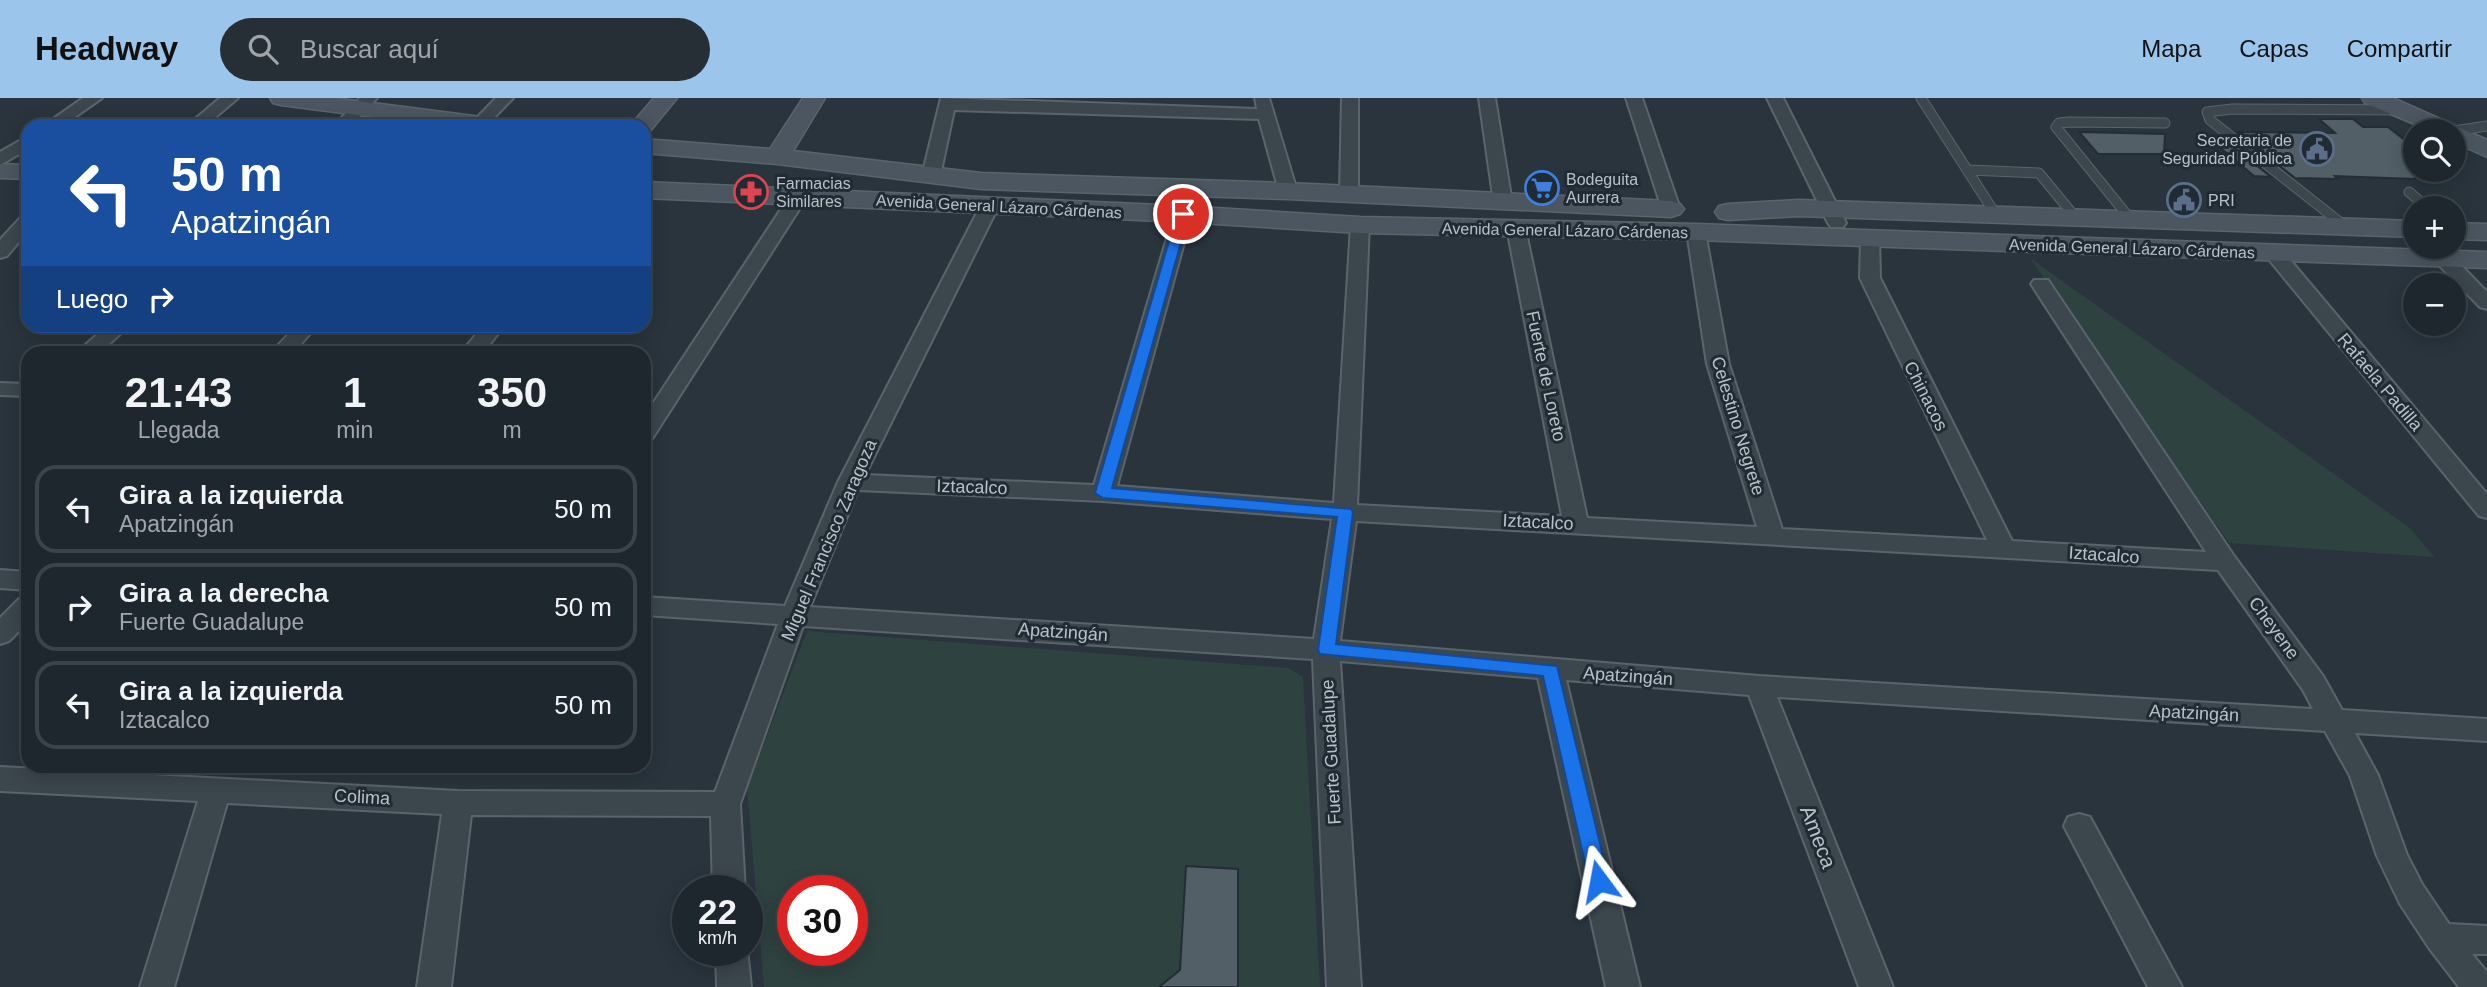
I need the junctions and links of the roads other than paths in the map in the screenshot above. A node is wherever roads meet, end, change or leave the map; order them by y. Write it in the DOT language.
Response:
graph roads {
  1 [pos="94,98"];
  2 [pos="230,98"];
  3 [pos="281,98"];
  4 [pos="505,98"];
  5 [pos="666,98"];
  6 [pos="814,98"];
  7 [pos="1350,98"];
  8 [pos="1487,98"];
  9 [pos="1634,98"];
  10 [pos="1775,98"];
  11 [pos="1921,98"];
  12 [pos="2373,98"];
  13 [pos="949,102"];
  14 [pos="1081,103"];
  15 [pos="1264,106"];
  16 [pos="2400,110"];
  17 [pos="356,111"];
  18 [pos="62,119"];
  19 [pos="204,119"];
  20 [pos="429,119"];
  21 [pos="489,119"];
  22 [pos="648,119"];
  23 [pos="2422,119"];
  24 [pos="2165,123"];
  25 [pos="2487,126"];
  26 [pos="2466,129"];
  27 [pos="2466,138"];
  28 [pos="21,146"];
  29 [pos="651,147"];
  30 [pos="2487,148"];
  31 [pos="651,155"];
  32 [pos="777,157"];
  33 [pos="0,160"];
  34 [pos="1968,170"];
  35 [pos="0,171"];
  36 [pos="21,172"];
  37 [pos="931,176"];
  38 [pos="651,190"];
  39 [pos="1288,191"];
  40 [pos="2409,192"];
  41 [pos="1349,193"];
  42 [pos="2414,196"];
  43 [pos="798,197"];
  44 [pos="1431,199"];
  45 [pos="1503,202"];
  46 [pos="989,205"];
  47 [pos="1602,205"];
  48 [pos="1671,209"];
  49 [pos="1183,214"];
  50 [pos="1996,215"];
  51 [pos="1834,216"];
  52 [pos="2076,218"];
  53 [pos="2131,220"];
  54 [pos="2181,222"];
  55 [pos="1360,225"];
  56 [pos="2346,227"];
  57 [pos="21,228"];
  58 [pos="1437,228"];
  59 [pos="1516,228"];
  60 [pos="2379,228"];
  61 [pos="2403,229"];
  62 [pos="1610,231"];
  63 [pos="1696,232"];
  64 [pos="2487,232"];
  65 [pos="2403,235"];
  66 [pos="2466,236"];
  67 [pos="2225,237"];
  68 [pos="1870,238"];
  69 [pos="2466,242"];
  70 [pos="2403,243"];
  71 [pos="2403,243"];
  72 [pos="2487,246"];
  73 [pos="2466,247"];
  74 [pos="0,253"];
  75 [pos="2274,253"];
  76 [pos="2463,259"];
  77 [pos="2487,260"];
  78 [pos="2041,284"];
  79 [pos="2487,303"];
  80 [pos="110,333"];
  81 [pos="300,333"];
  82 [pos="95,346"];
  83 [pos="288,346"];
  84 [pos="0,389"];
  85 [pos="21,390"];
  86 [pos="651,423"];
  87 [pos="850,482"];
  88 [pos="1103,493"];
  89 [pos="2487,510"];
  90 [pos="1345,512"];
  91 [pos="1576,524"];
  92 [pos="1772,536"];
  93 [pos="2003,548"];
  94 [pos="2225,562"];
  95 [pos="0,579"];
  96 [pos="21,580"];
  97 [pos="651,606"];
  98 [pos="21,613"];
  99 [pos="794,615"];
  100 [pos="0,634"];
  101 [pos="1326,650"];
  102 [pos="1550,670"];
  103 [pos="1759,686"];
  104 [pos="2333,721"];
  105 [pos="2487,730"];
  106 [pos="0,779"];
  107 [pos="216,789"];
  108 [pos="458,803"];
  109 [pos="725,804"];
  110 [pos="2079,826"];
  111 [pos="728,875"];
  112 [pos="2440,938"];
  113 [pos="2487,940"];
  114 [pos="733,966"];
  115 [pos="157,987"];
  116 [pos="433,987"];
  117 [pos="734,987"];
  118 [pos="1344,987"];
  119 [pos="1623,987"];
  120 [pos="1876,987"];
  121 [pos="2165,987"];
  122 [pos="2479,987"];
  1 -- 18 [label="street"];
  2 -- 19 [label="street"];
  3 -- 17 [label="street"];
  4 -- 21 [label="street"];
  5 -- 22 [label="street"];
  6 -- 32 [label="street"];
  7 -- 41 [label="street"];
  8 -- 45 [label="street"];
  9 -- 48 [label="street"];
  10 -- 51 [label="street"];
  11 -- 34 [label="lane"];
  12 -- 16 [label="street"];
  13 -- 14 [label="street"];
  13 -- 37 [label="street"];
  14 -- 15 [label="street"];
  15 -- 39 [label="street"];
  16 -- 23 [label="street"];
  16 -- 56 [label="lane"];
  17 -- 20 [label="street"];
  24 -- 53 [label="lane"];
  25 -- 26 [label="lane"];
  27 -- 30 [label="street"];
  28 -- 33 [label="street"];
  29 -- 32 [label="street, Avenida General Lázaro Cárdenas"];
  31 -- 43 [label="street"];
  32 -- 37 [label="street, Avenida General Lázaro Cárdenas"];
  34 -- 50 [label="lane"];
  34 -- 52 [label="lane"];
  35 -- 36 [label="street"];
  37 -- 39 [label="street, Avenida General Lázaro Cárdenas"];
  38 -- 43 [label="street, Avenida General Lázaro Cárdenas"];
  39 -- 41 [label="street, Avenida General Lázaro Cárdenas"];
  40 -- 42 [label="lane"];
  41 -- 44 [label="street, Avenida General Lázaro Cárdenas"];
  43 -- 46 [label="street, Avenida General Lázaro Cárdenas"];
  43 -- 86 [label="street"];
  44 -- 45 [label="street, Avenida General Lázaro Cárdenas"];
  44 -- 58 [label="street"];
  45 -- 47 [label="street, Avenida General Lázaro Cárdenas"];
  46 -- 49 [label="street, Avenida General Lázaro Cárdenas"];
  46 -- 87 [label="street, Miguel Francisco Zaragoza"];
  47 -- 48 [label="street, Avenida General Lázaro Cárdenas"];
  47 -- 62 [label="street"];
  48 -- 51 [label="street, Avenida General Lázaro Cárdenas"];
  49 -- 55 [label="street, Avenida General Lázaro Cárdenas"];
  49 -- 88 [label="street"];
  50 -- 51 [label="street"];
  50 -- 52 [label="street"];
  51 -- 67 [label="street, Avenida General Lázaro Cárdenas"];
  52 -- 53 [label="street"];
  53 -- 54 [label="street"];
  54 -- 56 [label="street"];
  54 -- 67 [label="street"];
  55 -- 58 [label="street, Avenida General Lázaro Cárdenas"];
  55 -- 90 [label="street, Fuerte Guadalupe"];
  56 -- 60 [label="street"];
  57 -- 74 [label="street"];
  58 -- 59 [label="street, Avenida General Lázaro Cárdenas"];
  59 -- 62 [label="street, Avenida General Lázaro Cárdenas"];
  59 -- 91 [label="street, Fuerte de Loreto"];
  60 -- 61 [label="street"];
  60 -- 65 [label="street"];
  62 -- 63 [label="street, Avenida General Lázaro Cárdenas"];
  63 -- 68 [label="street, Avenida General Lázaro Cárdenas"];
  63 -- 92 [label="street, Celestino Negrete"];
  64 -- 66 [label="street"];
  67 -- 70 [label="street, Avenida General Lázaro Cárdenas"];
  68 -- 75 [label="street, Avenida General Lázaro Cárdenas"];
  68 -- 93 [label="street, Chinacos"];
  69 -- 72 [label="street, Avenida General Lázaro Cárdenas"];
  71 -- 75 [label="street, Avenida General Lázaro Cárdenas"];
  73 -- 77 [label="street, Avenida General Lázaro Cárdenas"];
  75 -- 89 [label="street, Rafaela Padilla"];
  76 -- 79 [label="street"];
  78 -- 94 [label="street, Cheyene"];
  80 -- 82 [label="street"];
  81 -- 83 [label="street"];
  84 -- 85 [label="street"];
  87 -- 88 [label="street, Iztacalco"];
  87 -- 99 [label="street, Miguel Francisco Zaragoza"];
  88 -- 90 [label="street, Iztacalco"];
  90 -- 91 [label="street, Iztacalco"];
  90 -- 101 [label="street, Fuerte Guadalupe"];
  91 -- 92 [label="street, Iztacalco"];
  92 -- 93 [label="street, Iztacalco"];
  93 -- 94 [label="street, Iztacalco"];
  94 -- 104 [label="street, Cheyene"];
  95 -- 96 [label="street"];
  97 -- 99 [label="street, Apatzingán"];
  98 -- 100 [label="street"];
  99 -- 101 [label="street, Apatzingán"];
  99 -- 109 [label="street, Miguel Francisco Zaragoza"];
  101 -- 102 [label="street, Apatzingán"];
  101 -- 118 [label="street, Fuerte Guadalupe"];
  102 -- 103 [label="street, Apatzingán"];
  102 -- 119 [label="street"];
  103 -- 104 [label="street, Apatzingán"];
  103 -- 120 [label="street, Ameca"];
  104 -- 105 [label="street, Apatzingán"];
  104 -- 112 [label="street, Cheyene"];
  106 -- 107 [label="street, Colima"];
  107 -- 108 [label="street, Colima"];
  107 -- 115 [label="street"];
  108 -- 109 [label="street, Colima"];
  108 -- 116 [label="street"];
  109 -- 111 [label="street, Miguel Francisco Zaragoza"];
  110 -- 121 [label="street"];
  112 -- 113 [label="street"];
  112 -- 122 [label="street, Cheyene"];
  114 -- 117 [label="street"];
}
